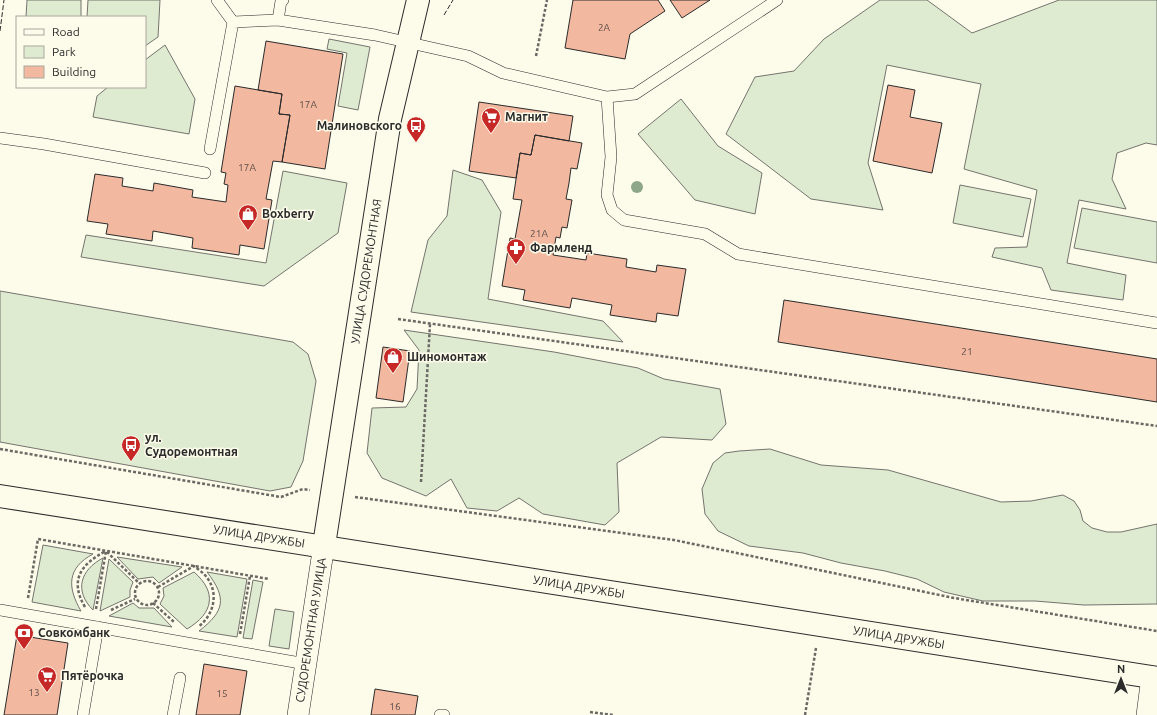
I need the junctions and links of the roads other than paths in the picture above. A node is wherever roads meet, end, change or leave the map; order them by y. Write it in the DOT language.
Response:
graph roads {
  1 [pos="217,0"];
  2 [pos="283,0"];
  3 [pos="418,0"];
  4 [pos="777,0"];
  5 [pos="278,20"];
  6 [pos="233,22"];
  7 [pos="406,43"];
  8 [pos="607,97"];
  9 [pos="0,138"];
  10 [pos="210,149"];
  11 [pos="205,173"];
  12 [pos="1157,323"];
  13 [pos="0,496"];
  14 [pos="324,545"];
  15 [pos="0,610"];
  16 [pos="98,627"];
  17 [pos="306,664"];
  18 [pos="1155,677"];
  19 [pos="180,678"];
  20 [pos="83,715"];
  21 [pos="173,715"];
  22 [pos="298,715"];
  23 [pos="440,715"];
  24 [pos="444,715"];
  25 [pos="1147,715"];
  1 -- 6 [label="lane"];
  2 -- 5 [label="lane"];
  3 -- 7 [label="main road, УЛИЦА СУДОРЕМОНТНАЯ"];
  4 -- 8 [label="lane"];
  5 -- 6 [label="lane"];
  5 -- 7 [label="lane"];
  6 -- 10 [label="lane"];
  7 -- 8 [label="lane"];
  7 -- 14 [label="main road, УЛИЦА СУДОРЕМОНТНАЯ"];
  8 -- 12 [label="lane"];
  9 -- 11 [label="lane"];
  13 -- 14 [label="main road, УЛИЦА ДРУЖБЫ"];
  14 -- 17 [label="street, СУДОРЕМОНТНАЯ УЛИЦА"];
  14 -- 18 [label="main road, УЛИЦА ДРУЖБЫ"];
  15 -- 16 [label="lane"];
  16 -- 17 [label="lane"];
  16 -- 20 [label="lane"];
  17 -- 22 [label="street, СУДОРЕМОНТНАЯ УЛИЦА"];
  18 -- 25 [label="street"];
  19 -- 21 [label="lane"];
  23 -- 24 [label="lane"];
}
